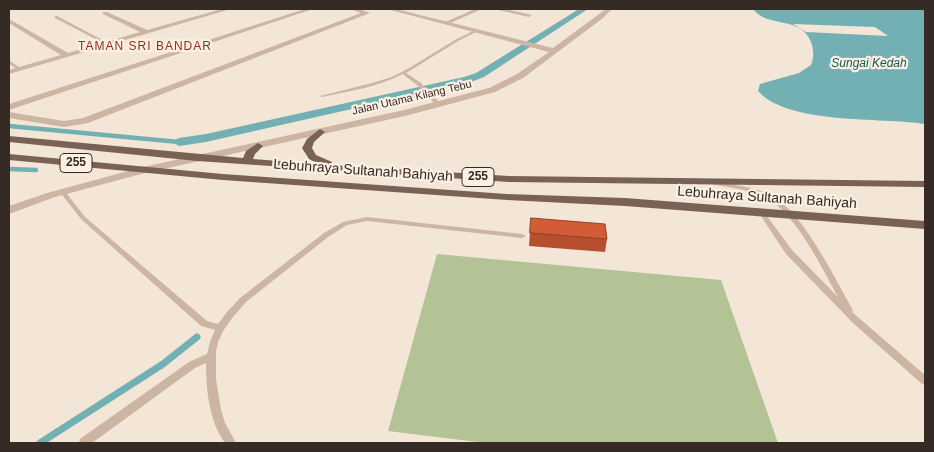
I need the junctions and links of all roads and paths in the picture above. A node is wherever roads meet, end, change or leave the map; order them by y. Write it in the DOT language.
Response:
graph roads {
  1 [pos="228,9"];
  2 [pos="310,9"];
  3 [pos="354,9"];
  4 [pos="390,9"];
  5 [pos="479,9"];
  6 [pos="497,9"];
  7 [pos="608,9"];
  8 [pos="105,13"];
  9 [pos="529,15"];
  10 [pos="56,18"];
  11 [pos="9,21"];
  12 [pos="446,23"];
  13 [pos="476,31"];
  14 [pos="147,33"];
  15 [pos="108,44"];
  16 [pos="555,52"];
  17 [pos="66,55"];
  18 [pos="9,62"];
  19 [pos="20,69"];
  20 [pos="9,72"];
  21 [pos="404,73"];
  22 [pos="322,96"];
  23 [pos="439,105"];
  24 [pos="9,107"];
  25 [pos="9,115"];
  26 [pos="320,132"];
  27 [pos="9,139"];
  28 [pos="258,146"];
  29 [pos="9,157"];
  30 [pos="197,158"];
  31 [pos="247,161"];
  32 [pos="340,169"];
  33 [pos="143,170"];
  34 [pos="270,179"];
  35 [pos="698,180"];
  36 [pos="925,184"];
  37 [pos="62,191"];
  38 [pos="9,210"];
  39 [pos="762,213"];
  40 [pos="790,214"];
  41 [pos="925,225"];
  42 [pos="522,236"];
  43 [pos="856,321"];
  44 [pos="220,328"];
  45 [pos="210,357"];
  46 [pos="925,381"];
  47 [pos="84,443"];
  48 [pos="231,443"];
  1 -- 14 [label="street"];
  2 -- 24 [label="street"];
  3 -- 25 [label="street"];
  4 -- 12 [label="street"];
  5 -- 12 [label="street"];
  6 -- 9 [label="street"];
  7 -- 16 [label="street, Jalan Utama Kilang Tebu"];
  8 -- 14 [label="street"];
  10 -- 15 [label="lane"];
  11 -- 17 [label="street"];
  12 -- 13 [label="street"];
  13 -- 16 [label="street"];
  13 -- 21 [label="lane"];
  14 -- 15 [label="street"];
  15 -- 17 [label="street"];
  16 -- 23 [label="street, Jalan Utama Kilang Tebu"];
  17 -- 19 [label="street"];
  18 -- 19 [label="lane"];
  19 -- 20 [label="street"];
  21 -- 22 [label="lane"];
  21 -- 23 [label="lane"];
  23 -- 26 [label="street, Jalan Utama Kilang Tebu"];
  26 -- 28 [label="street, Jalan Utama Kilang Tebu"];
  26 -- 32 [label="main road"];
  27 -- 30 [label="main road, Lebuhraya Sultanah Bahiyah / 255"];
  28 -- 30 [label="street, Jalan Utama Kilang Tebu"];
  28 -- 31 [label="main road"];
  29 -- 33 [label="main road, Lebuhraya Sultanah Bahiyah / 255"];
  30 -- 31 [label="main road, Lebuhraya Sultanah Bahiyah / 255"];
  30 -- 33 [label="street, Jalan Utama Kilang Tebu"];
  31 -- 32 [label="main road, Lebuhraya Sultanah Bahiyah / 255"];
  31 -- 34 [label="main road"];
  32 -- 35 [label="main road, Lebuhraya Sultanah Bahiyah / 255"];
  33 -- 34 [label="main road, Lebuhraya Sultanah Bahiyah / 255"];
  33 -- 37 [label="street, Jalan Utama Kilang Tebu"];
  34 -- 39 [label="main road, Lebuhraya Sultanah Bahiyah / 255"];
  35 -- 36 [label="main road, Lebuhraya Sultanah Bahiyah / 255"];
  35 -- 40 [label="lane"];
  37 -- 38 [label="street, Jalan Utama Kilang Tebu"];
  37 -- 44 [label="lane"];
  39 -- 40 [label="main road, Lebuhraya Sultanah Bahiyah / 255"];
  39 -- 43 [label="lane"];
  40 -- 41 [label="main road, Lebuhraya Sultanah Bahiyah / 255"];
  40 -- 43 [label="lane"];
  42 -- 44 [label="lane"];
  43 -- 46 [label="lane"];
  44 -- 45 [label="lane"];
  45 -- 47 [label="lane"];
  45 -- 48 [label="lane"];
}
